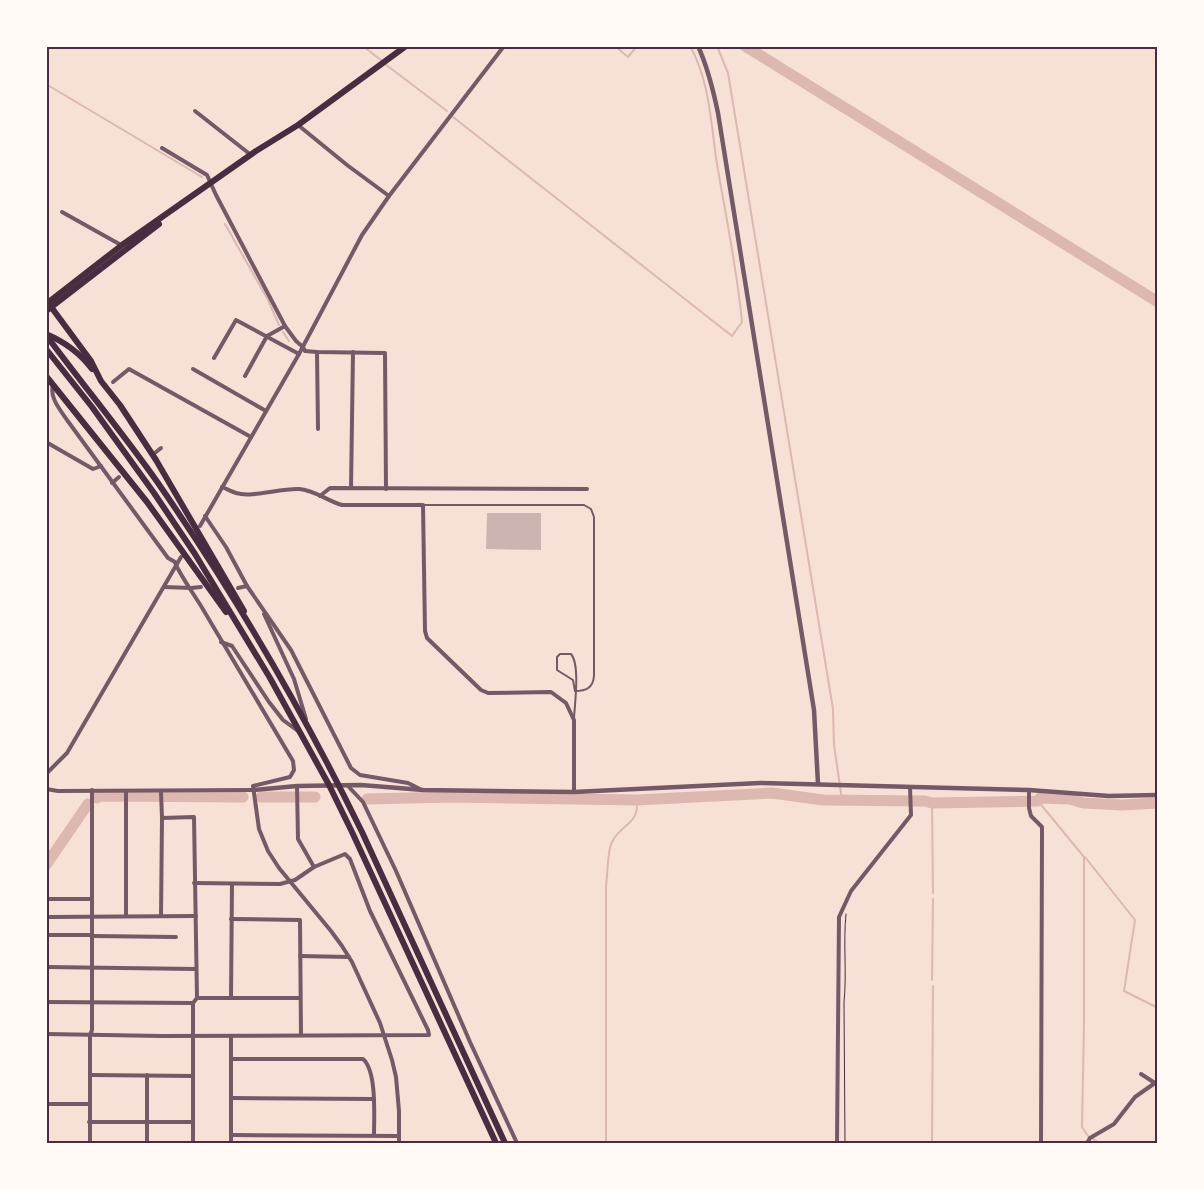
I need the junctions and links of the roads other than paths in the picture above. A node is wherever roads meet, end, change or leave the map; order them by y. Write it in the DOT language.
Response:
graph roads {
  1 [pos="406,46"];
  2 [pos="504,46"];
  3 [pos="698,46"];
  4 [pos="195,111"];
  5 [pos="298,125"];
  6 [pos="162,148"];
  7 [pos="251,155"];
  8 [pos="210,184"];
  9 [pos="389,196"];
  10 [pos="180,205"];
  11 [pos="62,212"];
  12 [pos="122,245"];
  13 [pos="94,274"];
  14 [pos="48,305"];
  15 [pos="57,314"];
  16 [pos="285,326"];
  17 [pos="46,335"];
  18 [pos="267,336"];
  19 [pos="303,347"];
  20 [pos="46,349"];
  21 [pos="317,352"];
  22 [pos="352,352"];
  23 [pos="300,354"];
  24 [pos="214,358"];
  25 [pos="193,369"];
  26 [pos="245,376"];
  27 [pos="46,377"];
  28 [pos="101,381"];
  29 [pos="113,382"];
  30 [pos="53,386"];
  31 [pos="266,411"];
  32 [pos="318,429"];
  33 [pos="251,438"];
  34 [pos="46,442"];
  35 [pos="161,448"];
  36 [pos="156,452"];
  37 [pos="101,466"];
  38 [pos="119,477"];
  39 [pos="112,483"];
  40 [pos="222,487"];
  41 [pos="351,488"];
  42 [pos="386,489"];
  43 [pos="587,489"];
  44 [pos="320,496"];
  45 [pos="423,505"];
  46 [pos="205,516"];
  47 [pos="200,526"];
  48 [pos="181,557"];
  49 [pos="176,566"];
  50 [pos="247,586"];
  51 [pos="164,587"];
  52 [pos="202,587"];
  53 [pos="190,588"];
  54 [pos="238,588"];
  55 [pos="259,603"];
  56 [pos="222,642"];
  57 [pos="253,649"];
  58 [pos="280,676"];
  59 [pos="575,691"];
  60 [pos="574,720"];
  61 [pos="308,729"];
  62 [pos="299,733"];
  63 [pos="46,774"];
  64 [pos="818,784"];
  65 [pos="329,785"];
  66 [pos="339,785"];
  67 [pos="297,786"];
  68 [pos="347,786"];
  69 [pos="46,789"];
  70 [pos="910,789"];
  71 [pos="92,790"];
  72 [pos="254,790"];
  73 [pos="423,790"];
  74 [pos="126,791"];
  75 [pos="1029,791"];
  76 [pos="162,792"];
  77 [pos="574,792"];
  78 [pos="1158,795"];
  79 [pos="162,818"];
  80 [pos="314,867"];
  81 [pos="292,882"];
  82 [pos="194,883"];
  83 [pos="232,884"];
  84 [pos="46,899"];
  85 [pos="92,899"];
  86 [pos="126,915"];
  87 [pos="92,916"];
  88 [pos="161,916"];
  89 [pos="196,916"];
  90 [pos="50,917"];
  91 [pos="232,919"];
  92 [pos="46,935"];
  93 [pos="92,936"];
  94 [pos="176,936"];
  95 [pos="300,956"];
  96 [pos="349,957"];
  97 [pos="46,967"];
  98 [pos="92,968"];
  99 [pos="196,969"];
  100 [pos="197,998"];
  101 [pos="231,998"];
  102 [pos="300,998"];
  103 [pos="46,1002"];
  104 [pos="92,1002"];
  105 [pos="192,1003"];
  106 [pos="46,1034"];
  107 [pos="90,1035"];
  108 [pos="193,1035"];
  109 [pos="301,1035"];
  110 [pos="231,1036"];
  111 [pos="385,1036"];
  112 [pos="232,1059"];
  113 [pos="1141,1074"];
  114 [pos="90,1075"];
  115 [pos="147,1075"];
  116 [pos="193,1076"];
  117 [pos="1156,1084"];
  118 [pos="231,1098"];
  119 [pos="374,1098"];
  120 [pos="46,1104"];
  121 [pos="89,1104"];
  122 [pos="89,1122"];
  123 [pos="147,1122"];
  124 [pos="193,1122"];
  125 [pos="46,1130"];
  126 [pos="231,1135"];
  127 [pos="374,1136"];
  128 [pos="399,1136"];
  129 [pos="47,1143"];
  130 [pos="90,1143"];
  131 [pos="147,1143"];
  132 [pos="193,1143"];
  133 [pos="231,1143"];
  134 [pos="399,1143"];
  135 [pos="496,1143"];
  136 [pos="505,1143"];
  137 [pos="517,1143"];
  138 [pos="837,1143"];
  139 [pos="1041,1143"];
  140 [pos="1087,1143"];
  1 -- 5 [label="highway"];
  2 -- 9 [label="street"];
  3 -- 64 [label="street"];
  4 -- 7 [label="street"];
  5 -- 7 [label="highway"];
  5 -- 9 [label="street"];
  6 -- 8 [label="street"];
  7 -- 8 [label="highway"];
  8 -- 10 [label="highway"];
  8 -- 16 [label="street"];
  9 -- 19 [label="street"];
  10 -- 12 [label="highway"];
  10 -- 13 [label="highway"];
  11 -- 12 [label="street"];
  12 -- 14 [label="highway"];
  13 -- 14 [label="highway"];
  13 -- 15 [label="highway"];
  14 -- 15 [label="highway"];
  15 -- 28 [label="highway"];
  16 -- 18 [label="street"];
  16 -- 19 [label="street"];
  17 -- 28 [label="highway"];
  17 -- 58 [label="highway"];
  18 -- 23 [label="street"];
  18 -- 24 [label="street"];
  18 -- 26 [label="street"];
  19 -- 21 [label="street"];
  19 -- 23 [label="street"];
  20 -- 57 [label="highway"];
  21 -- 22 [label="street"];
  21 -- 32 [label="street"];
  22 -- 41 [label="street"];
  22 -- 42 [label="street"];
  23 -- 31 [label="street"];
  25 -- 31 [label="street"];
  27 -- 30 [label="highway"];
  28 -- 58 [label="highway"];
  29 -- 33 [label="street"];
  30 -- 37 [label="street"];
  30 -- 57 [label="highway"];
  31 -- 33 [label="street"];
  33 -- 40 [label="street"];
  34 -- 37 [label="street"];
  35 -- 36 [label="street"];
  37 -- 39 [label="street"];
  38 -- 39 [label="street"];
  39 -- 49 [label="street"];
  40 -- 44 [label="street"];
  40 -- 46 [label="street"];
  41 -- 42 [label="street"];
  41 -- 44 [label="street"];
  42 -- 43 [label="street"];
  44 -- 45 [label="street"];
  45 -- 59 [label="lane"];
  45 -- 60 [label="street"];
  46 -- 47 [label="street"];
  46 -- 50 [label="street"];
  48 -- 49 [label="street"];
  49 -- 51 [label="street"];
  49 -- 53 [label="street"];
  50 -- 54 [label="street"];
  50 -- 55 [label="street"];
  51 -- 53 [label="street"];
  51 -- 63 [label="street"];
  52 -- 53 [label="street"];
  53 -- 56 [label="street"];
  55 -- 61 [label="street"];
  55 -- 73 [label="street"];
  56 -- 62 [label="street"];
  56 -- 72 [label="street"];
  57 -- 62 [label="highway"];
  58 -- 61 [label="highway"];
  59 -- 59 [label="lane"];
  59 -- 60 [label="lane"];
  60 -- 77 [label="street"];
  61 -- 66 [label="highway"];
  62 -- 65 [label="highway"];
  64 -- 70 [label="street"];
  64 -- 77 [label="street"];
  65 -- 66 [label="street"];
  65 -- 67 [label="street"];
  65 -- 135 [label="highway"];
  66 -- 68 [label="street"];
  66 -- 136 [label="highway"];
  67 -- 72 [label="street"];
  67 -- 80 [label="street"];
  68 -- 73 [label="street"];
  68 -- 137 [label="street"];
  69 -- 71 [label="street"];
  70 -- 75 [label="street"];
  70 -- 138 [label="street"];
  71 -- 74 [label="street"];
  71 -- 85 [label="street"];
  72 -- 76 [label="street"];
  72 -- 81 [label="street"];
  73 -- 77 [label="street"];
  74 -- 76 [label="street"];
  74 -- 86 [label="street"];
  75 -- 78 [label="street"];
  75 -- 139 [label="street"];
  76 -- 79 [label="street"];
  79 -- 82 [label="street"];
  79 -- 88 [label="street"];
  80 -- 81 [label="street"];
  80 -- 111 [label="street"];
  81 -- 83 [label="street"];
  81 -- 96 [label="street"];
  82 -- 83 [label="street"];
  82 -- 89 [label="street"];
  83 -- 91 [label="street"];
  84 -- 85 [label="street"];
  85 -- 87 [label="street"];
  86 -- 87 [label="street"];
  86 -- 88 [label="street"];
  87 -- 90 [label="street"];
  87 -- 93 [label="street"];
  88 -- 89 [label="street"];
  89 -- 99 [label="street"];
  91 -- 95 [label="street"];
  91 -- 101 [label="street"];
  92 -- 93 [label="street"];
  93 -- 94 [label="street"];
  93 -- 98 [label="street"];
  95 -- 96 [label="street"];
  95 -- 102 [label="street"];
  96 -- 111 [label="street"];
  97 -- 98 [label="street"];
  98 -- 99 [label="street"];
  98 -- 104 [label="street"];
  99 -- 100 [label="street"];
  100 -- 101 [label="street"];
  100 -- 105 [label="street"];
  101 -- 102 [label="street"];
  102 -- 109 [label="street"];
  103 -- 104 [label="street"];
  104 -- 105 [label="street"];
  104 -- 107 [label="street"];
  105 -- 108 [label="street"];
  106 -- 107 [label="street"];
  107 -- 108 [label="street"];
  107 -- 114 [label="street"];
  108 -- 110 [label="street"];
  108 -- 116 [label="street"];
  109 -- 110 [label="street"];
  109 -- 111 [label="street"];
  110 -- 112 [label="street"];
  111 -- 128 [label="street"];
  112 -- 118 [label="street"];
  112 -- 119 [label="street"];
  113 -- 117 [label="street"];
  114 -- 115 [label="street"];
  114 -- 121 [label="street"];
  115 -- 116 [label="street"];
  115 -- 123 [label="street"];
  116 -- 124 [label="street"];
  117 -- 140 [label="street"];
  118 -- 119 [label="street"];
  118 -- 126 [label="street"];
  119 -- 127 [label="street"];
  120 -- 121 [label="street"];
  121 -- 122 [label="street"];
  122 -- 123 [label="street"];
  122 -- 130 [label="street"];
  123 -- 124 [label="street"];
  123 -- 131 [label="street"];
  124 -- 132 [label="street"];
  125 -- 129 [label="street"];
  126 -- 127 [label="street"];
  126 -- 133 [label="street"];
  127 -- 128 [label="street"];
  128 -- 134 [label="street"];
}
